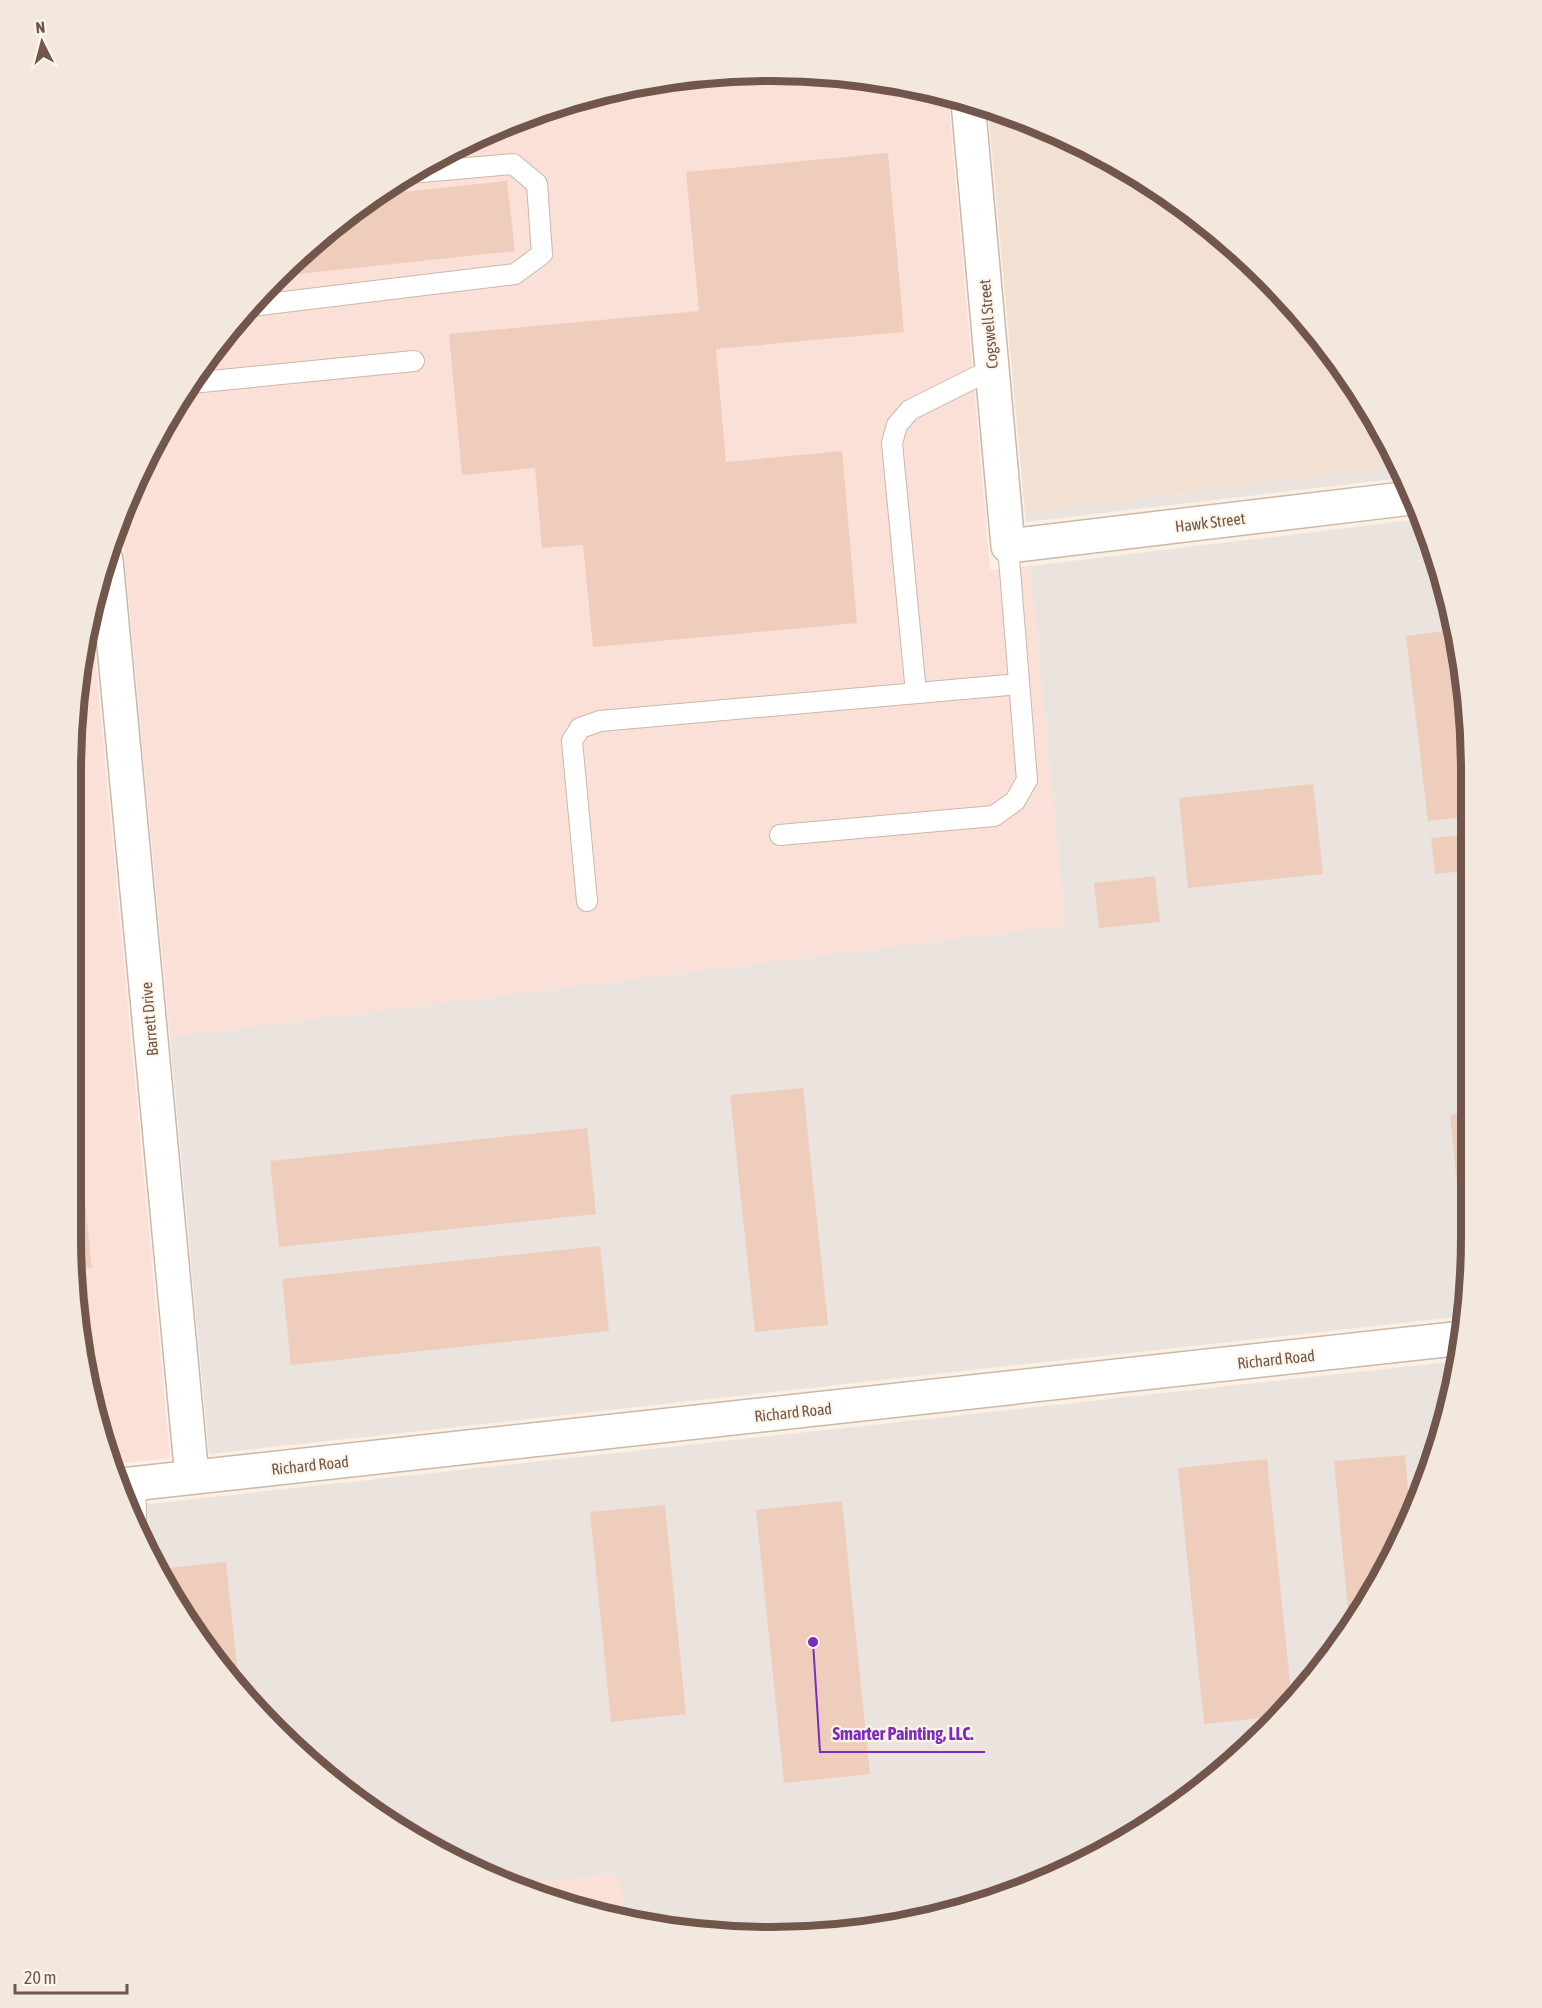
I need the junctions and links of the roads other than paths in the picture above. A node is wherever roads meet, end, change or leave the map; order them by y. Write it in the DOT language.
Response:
graph roads {
  1 [pos="969,111"];
  2 [pos="429,171"];
  3 [pos="263,305"];
  4 [pos="414,361"];
  5 [pos="992,369"];
  6 [pos="201,382"];
  7 [pos="1404,499"];
  8 [pos="1008,546"];
  9 [pos="107,584"];
  10 [pos="1019,684"];
  11 [pos="916,693"];
  12 [pos="780,835"];
  13 [pos="587,901"];
  14 [pos="1453,1339"];
  15 [pos="192,1478"];
  16 [pos="128,1484"];
  1 -- 5 [label="street, Cogswell Street"];
  2 -- 3 [label="lane"];
  4 -- 6 [label="lane"];
  5 -- 8 [label="street, Cogswell Street"];
  5 -- 11 [label="lane"];
  7 -- 8 [label="street, Hawk Street"];
  8 -- 10 [label="lane"];
  9 -- 15 [label="street, Barrett Drive"];
  10 -- 11 [label="lane"];
  10 -- 12 [label="lane"];
  11 -- 13 [label="lane"];
  14 -- 15 [label="street, Richard Road"];
  15 -- 16 [label="street, Richard Road"];
}
